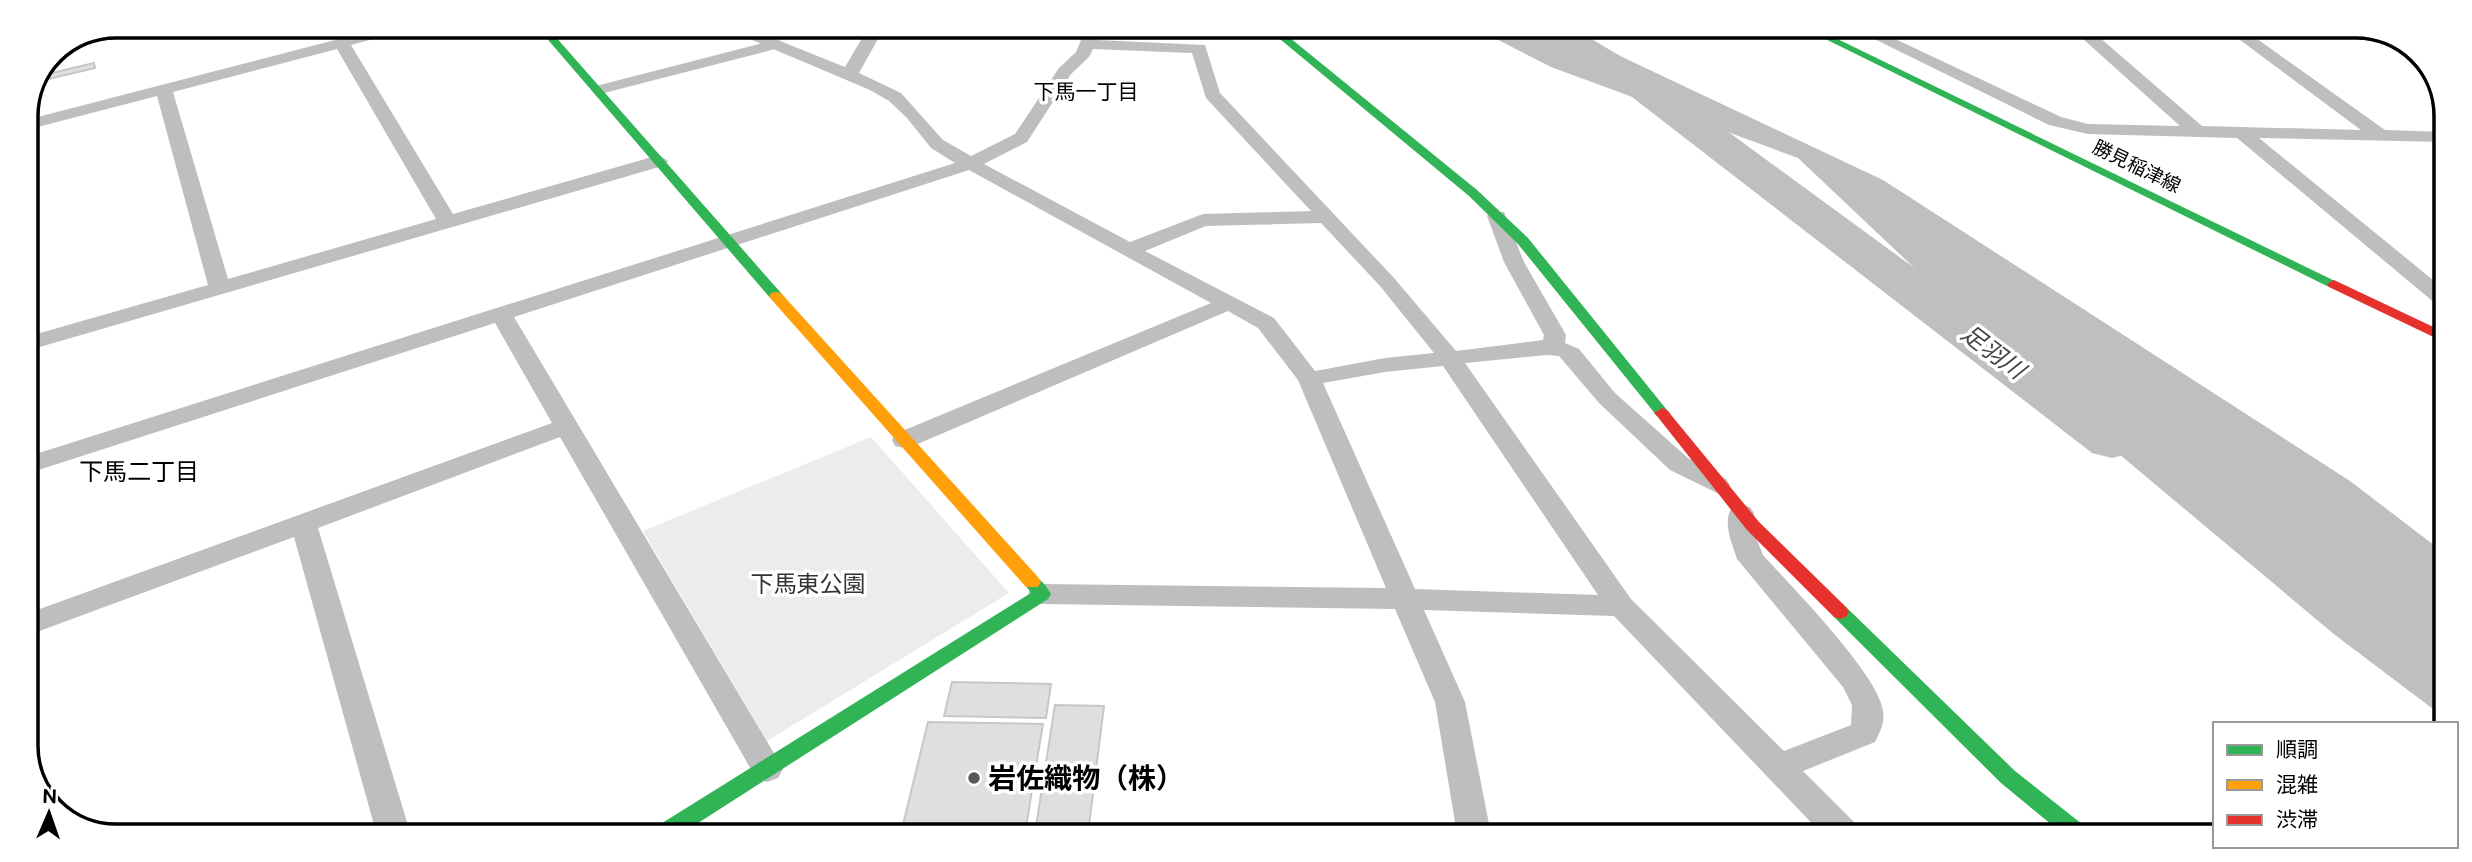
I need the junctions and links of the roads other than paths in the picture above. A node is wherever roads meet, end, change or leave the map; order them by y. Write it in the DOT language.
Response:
graph roads {
  1 [pos="361,38"];
  2 [pos="552,38"];
  3 [pos="763,38"];
  4 [pos="870,38"];
  5 [pos="1090,38"];
  6 [pos="1109,38"];
  7 [pos="1285,38"];
  8 [pos="1828,38"];
  9 [pos="1881,38"];
  10 [pos="2090,38"];
  11 [pos="2246,38"];
  12 [pos="342,43"];
  13 [pos="777,44"];
  14 [pos="849,75"];
  15 [pos="164,89"];
  16 [pos="598,90"];
  17 [pos="38,122"];
  18 [pos="2199,133"];
  19 [pos="2243,134"];
  20 [pos="2381,136"];
  21 [pos="2433,136"];
  22 [pos="659,161"];
  23 [pos="970,164"];
  24 [pos="1497,216"];
  25 [pos="1326,217"];
  26 [pos="448,222"];
  27 [pos="727,241"];
  28 [pos="1129,250"];
  29 [pos="220,288"];
  30 [pos="2433,290"];
  31 [pos="1229,303"];
  32 [pos="501,314"];
  33 [pos="2433,332"];
  34 [pos="38,340"];
  35 [pos="1547,348"];
  36 [pos="1449,357"];
  37 [pos="1309,379"];
  38 [pos="567,426"];
  39 [pos="904,440"];
  40 [pos="39,462"];
  41 [pos="1720,487"];
  42 [pos="1741,513"];
  43 [pos="303,523"];
  44 [pos="1042,594"];
  45 [pos="1405,599"];
  46 [pos="1622,606"];
  47 [pos="39,620"];
  48 [pos="1780,767"];
  49 [pos="767,769"];
  50 [pos="391,824"];
  51 [pos="680,824"];
  52 [pos="1472,824"];
  53 [pos="1834,824"];
  54 [pos="2066,824"];
  1 -- 12 [label="street"];
  2 -- 16 [label="street"];
  3 -- 13 [label="street"];
  4 -- 14 [label="street"];
  5 -- 23 [label="street"];
  6 -- 25 [label="street"];
  7 -- 24 [label="street"];
  8 -- 33 [label="street, 勝見稲津線"];
  9 -- 18 [label="street"];
  10 -- 18 [label="street"];
  11 -- 20 [label="street"];
  12 -- 15 [label="street"];
  12 -- 26 [label="street"];
  13 -- 14 [label="street"];
  13 -- 16 [label="lane"];
  14 -- 23 [label="street"];
  15 -- 17 [label="street"];
  15 -- 29 [label="street"];
  16 -- 22 [label="street"];
  18 -- 19 [label="street"];
  19 -- 20 [label="street"];
  19 -- 30 [label="street"];
  20 -- 21 [label="street"];
  22 -- 26 [label="street"];
  22 -- 27 [label="street"];
  23 -- 27 [label="street"];
  23 -- 28 [label="street"];
  24 -- 35 [label="street"];
  24 -- 41 [label="street"];
  25 -- 28 [label="street"];
  25 -- 36 [label="street"];
  26 -- 29 [label="street"];
  27 -- 32 [label="street"];
  27 -- 39 [label="street"];
  28 -- 31 [label="street"];
  29 -- 34 [label="street"];
  31 -- 37 [label="street"];
  31 -- 39 [label="street"];
  32 -- 38 [label="street"];
  32 -- 40 [label="street"];
  35 -- 36 [label="street"];
  35 -- 41 [label="street"];
  36 -- 37 [label="street"];
  36 -- 46 [label="street"];
  37 -- 45 [label="street"];
  38 -- 43 [label="street"];
  38 -- 49 [label="street"];
  39 -- 44 [label="street"];
  41 -- 42 [label="street"];
  42 -- 48 [label="street"];
  42 -- 54 [label="street"];
  43 -- 47 [label="street"];
  43 -- 50 [label="street"];
  44 -- 45 [label="street"];
  44 -- 49 [label="street"];
  45 -- 46 [label="street"];
  45 -- 52 [label="street"];
  46 -- 48 [label="street"];
  48 -- 53 [label="street"];
  49 -- 51 [label="street"];
}
